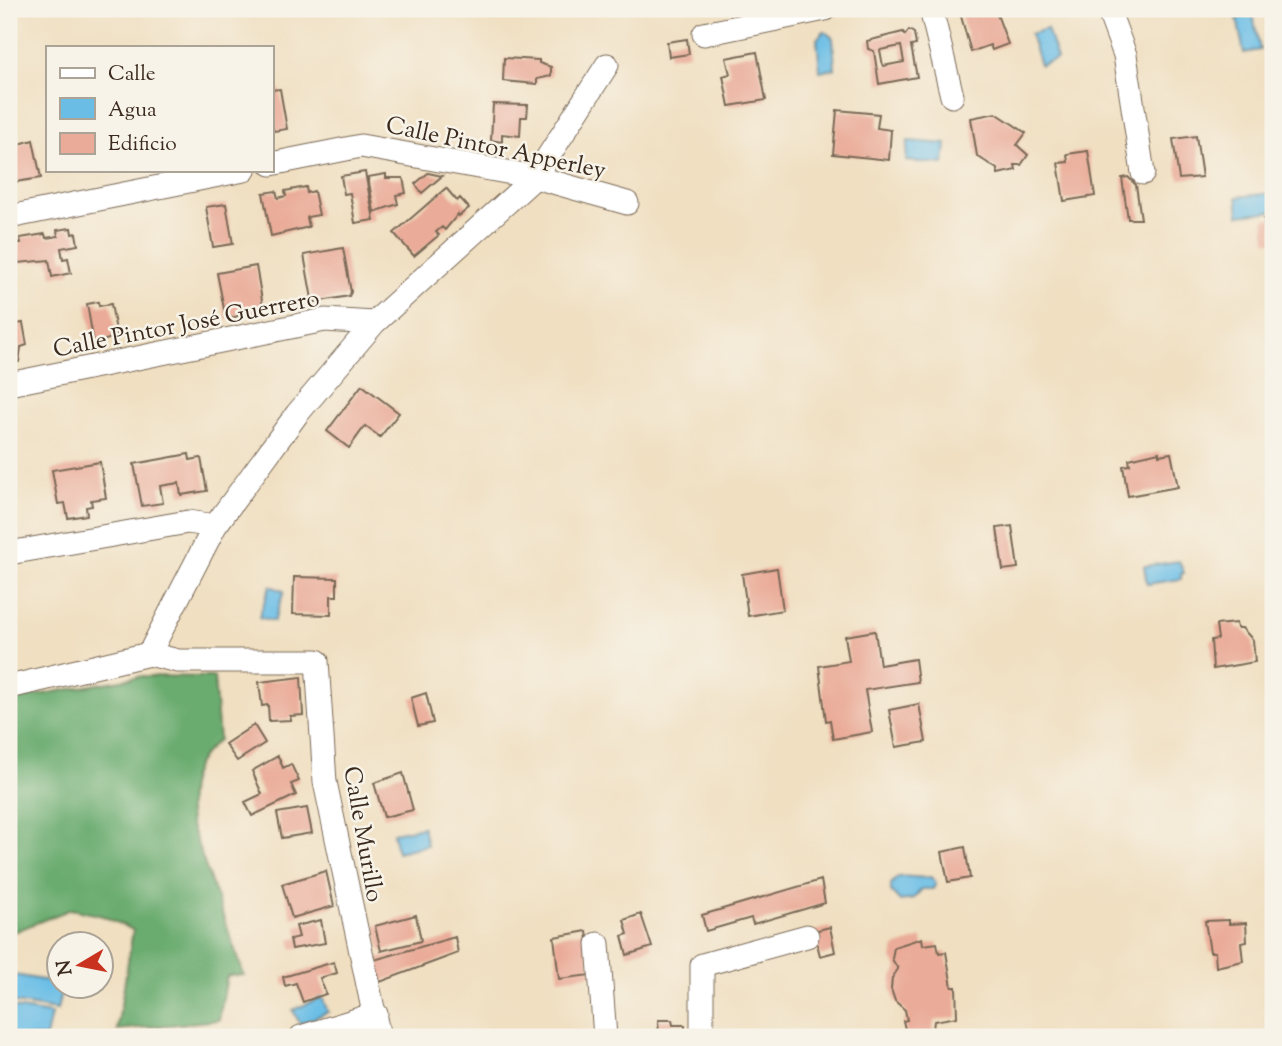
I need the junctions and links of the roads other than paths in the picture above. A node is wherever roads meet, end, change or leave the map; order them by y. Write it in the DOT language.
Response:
graph roads {
  1 [pos="825,9"];
  2 [pos="931,9"];
  3 [pos="1108,9"];
  4 [pos="704,34"];
  5 [pos="607,65"];
  6 [pos="952,96"];
  7 [pos="273,164"];
  8 [pos="234,172"];
  9 [pos="1143,173"];
  10 [pos="535,177"];
  11 [pos="627,202"];
  12 [pos="9,217"];
  13 [pos="374,323"];
  14 [pos="9,384"];
  15 [pos="215,526"];
  16 [pos="9,553"];
  17 [pos="149,654"];
  18 [pos="9,687"];
  19 [pos="807,936"];
  20 [pos="598,944"];
  21 [pos="376,1014"];
  22 [pos="301,1037"];
  23 [pos="379,1037"];
  24 [pos="605,1037"];
  25 [pos="702,1037"];
  1 -- 4 [label="street"];
  2 -- 6 [label="street"];
  3 -- 9 [label="street"];
  5 -- 10 [label="street"];
  7 -- 10 [label="street, Calle Pintor Apperley"];
  8 -- 12 [label="street"];
  10 -- 11 [label="street, Calle Pintor Apperley"];
  10 -- 13 [label="street"];
  13 -- 14 [label="street, Calle Pintor José Guerrero"];
  13 -- 15 [label="street"];
  15 -- 16 [label="street"];
  15 -- 17 [label="street"];
  17 -- 18 [label="street"];
  17 -- 21 [label="street, Calle Murillo"];
  19 -- 25 [label="street"];
  20 -- 24 [label="street"];
  21 -- 22 [label="street"];
  21 -- 23 [label="street, Calle Murillo"];
}
